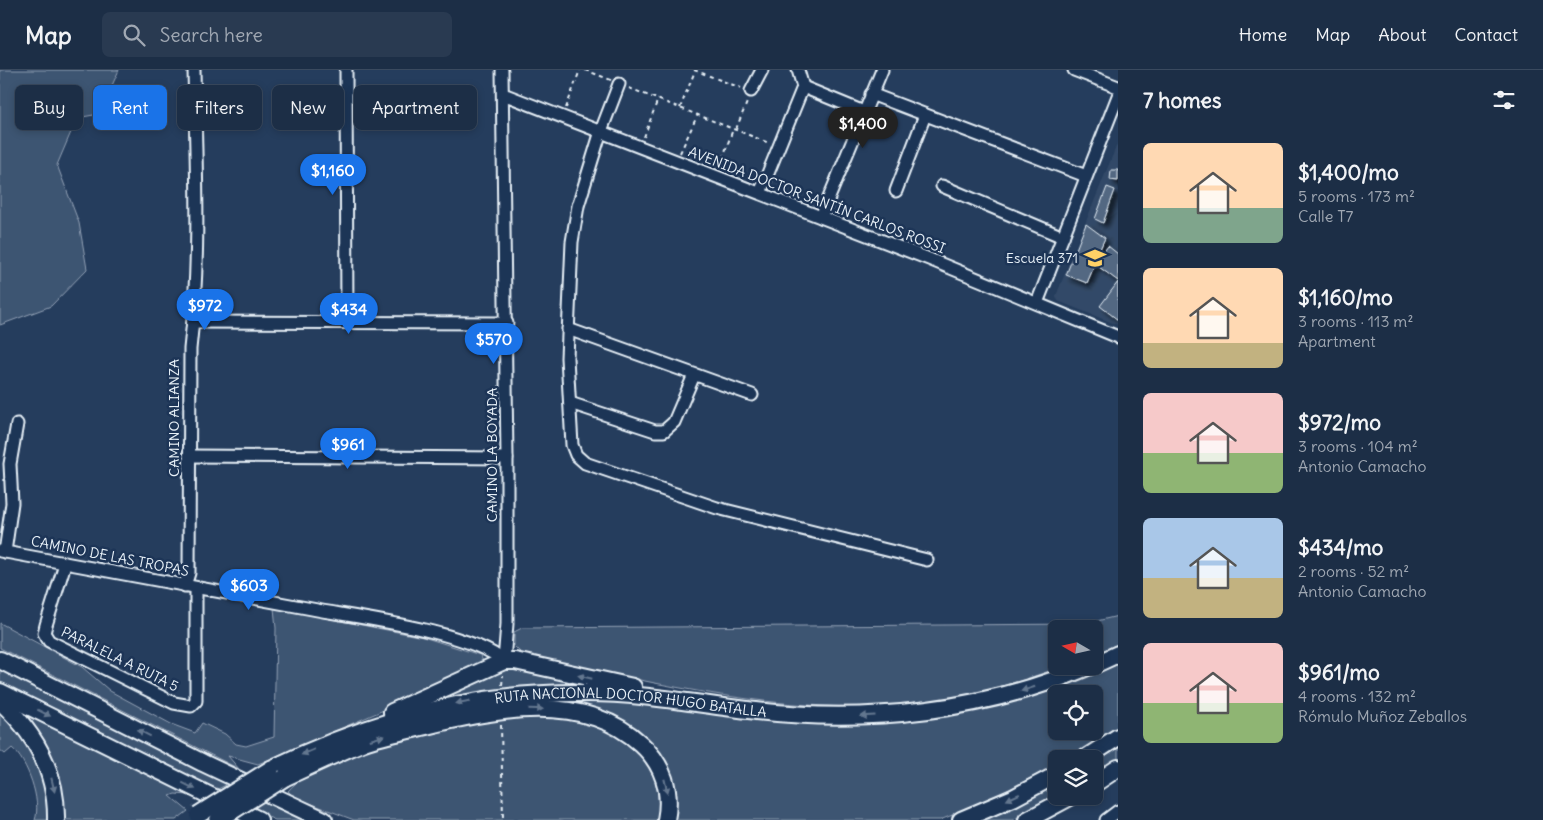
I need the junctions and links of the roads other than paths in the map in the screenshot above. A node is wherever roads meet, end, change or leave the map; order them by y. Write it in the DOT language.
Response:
graph roads {
  1 [pos="194,70"];
  2 [pos="346,70"];
  3 [pos="502,70"];
  4 [pos="762,70"];
  5 [pos="798,70"];
  6 [pos="882,70"];
  7 [pos="1074,70"];
  8 [pos="619,84"];
  9 [pos="803,87"];
  10 [pos="1118,87"];
  11 [pos="751,91"];
  12 [pos="503,94"];
  13 [pos="871,94"];
  14 [pos="1118,96"];
  15 [pos="864,112"];
  16 [pos="925,115"];
  17 [pos="1113,127"];
  18 [pos="601,131"];
  19 [pos="1086,176"];
  20 [pos="942,186"];
  21 [pos="896,190"];
  22 [pos="760,193"];
  23 [pos="821,217"];
  24 [pos="1063,237"];
  25 [pos="1037,303"];
  26 [pos="193,322"];
  27 [pos="346,322"];
  28 [pos="507,323"];
  29 [pos="568,329"];
  30 [pos="1118,337"];
  31 [pos="694,374"];
  32 [pos="752,396"];
  33 [pos="570,403"];
  34 [pos="16,424"];
  35 [pos="189,456"];
  36 [pos="508,458"];
  37 [pos="2,551"];
  38 [pos="927,560"];
  39 [pos="64,564"];
  40 [pos="190,587"];
  41 [pos="1118,654"];
  42 [pos="0,660"];
  43 [pos="504,661"];
  44 [pos="1103,661"];
  45 [pos="1069,675"];
  46 [pos="0,692"];
  47 [pos="666,699"];
  48 [pos="0,701"];
  49 [pos="196,701"];
  50 [pos="501,704"];
  51 [pos="365,728"];
  52 [pos="1118,737"];
  53 [pos="1098,750"];
  54 [pos="1118,768"];
  55 [pos="278,774"];
  56 [pos="1103,778"];
  57 [pos="1048,779"];
  58 [pos="1055,805"];
  59 [pos="1118,810"];
  60 [pos="195,818"];
  61 [pos="56,820"];
  62 [pos="218,820"];
  63 [pos="259,820"];
  64 [pos="324,820"];
  65 [pos="666,820"];
  66 [pos="961,820"];
  67 [pos="1027,820"];
  68 [pos="1106,820"];
  1 -- 26 [label="street, CAMINO ALIANZA"];
  2 -- 27 [label="street"];
  3 -- 12 [label="street, CAMINO LA BOYADA"];
  4 -- 11 [label="street"];
  5 -- 9 [label="street"];
  6 -- 13 [label="street"];
  7 -- 10 [label="street"];
  8 -- 18 [label="street"];
  9 -- 15 [label="street"];
  9 -- 22 [label="street"];
  12 -- 18 [label="street, AVENIDA DOCTOR SANTÍN CARLOS ROSSI"];
  12 -- 28 [label="street, CAMINO LA BOYADA"];
  13 -- 15 [label="street"];
  13 -- 16 [label="street"];
  14 -- 17 [label="street"];
  15 -- 23 [label="street"];
  16 -- 19 [label="street"];
  16 -- 21 [label="street"];
  17 -- 19 [label="street"];
  18 -- 22 [label="street, AVENIDA DOCTOR SANTÍN CARLOS ROSSI"];
  18 -- 29 [label="street"];
  19 -- 24 [label="street"];
  20 -- 24 [label="street"];
  22 -- 23 [label="street, AVENIDA DOCTOR SANTÍN CARLOS ROSSI"];
  23 -- 25 [label="street, AVENIDA DOCTOR SANTÍN CARLOS ROSSI"];
  24 -- 25 [label="street"];
  25 -- 30 [label="street, AVENIDA DOCTOR SANTÍN CARLOS ROSSI"];
  26 -- 27 [label="street"];
  26 -- 35 [label="street, CAMINO ALIANZA"];
  27 -- 28 [label="street"];
  28 -- 36 [label="street, CAMINO LA BOYADA"];
  29 -- 31 [label="street"];
  29 -- 33 [label="street"];
  31 -- 32 [label="street"];
  31 -- 33 [label="street"];
  33 -- 38 [label="street"];
  34 -- 37 [label="street"];
  35 -- 36 [label="street"];
  35 -- 40 [label="street, CAMINO ALIANZA"];
  36 -- 43 [label="street, CAMINO LA BOYADA"];
  37 -- 39 [label="street, CAMINO DE LAS TROPAS"];
  39 -- 40 [label="street, CAMINO DE LAS TROPAS"];
  39 -- 49 [label="street, PARALELA A RUTA 5"];
  40 -- 43 [label="street, CAMINO DE LAS TROPAS"];
  40 -- 49 [label="street, CAMINO ALIANZA"];
  41 -- 44 [label="highway, RUTA NACIONAL DOCTOR HUGO BATALLA"];
  64 -- 42 [label="highway, one-way"];
  47 -- 43 [label="highway, one-way"];
  43 -- 51 [label="highway"];
  45 -- 47 [label="highway, RUTA NACIONAL DOCTOR HUGO BATALLA, one-way"];
  46 -- 63 [label="highway, one-way"];
  47 -- 50 [label="highway, RUTA NACIONAL DOCTOR HUGO BATALLA"];
  48 -- 61 [label="highway, one-way"];
  50 -- 51 [label="highway, RUTA NACIONAL DOCTOR HUGO BATALLA, one-way"];
  55 -- 50 [label="highway, one-way"];
  50 -- 65 [label="highway, one-way"];
  51 -- 55 [label="highway, RUTA NACIONAL DOCTOR HUGO BATALLA, one-way"];
  52 -- 53 [label="highway"];
  54 -- 56 [label="highway"];
  55 -- 60 [label="highway, RUTA NACIONAL DOCTOR HUGO BATALLA, bridge"];
  55 -- 62 [label="highway, bridge"];
  57 -- 66 [label="highway, one-way"];
  58 -- 67 [label="highway"];
  59 -- 68 [label="street"];
}
